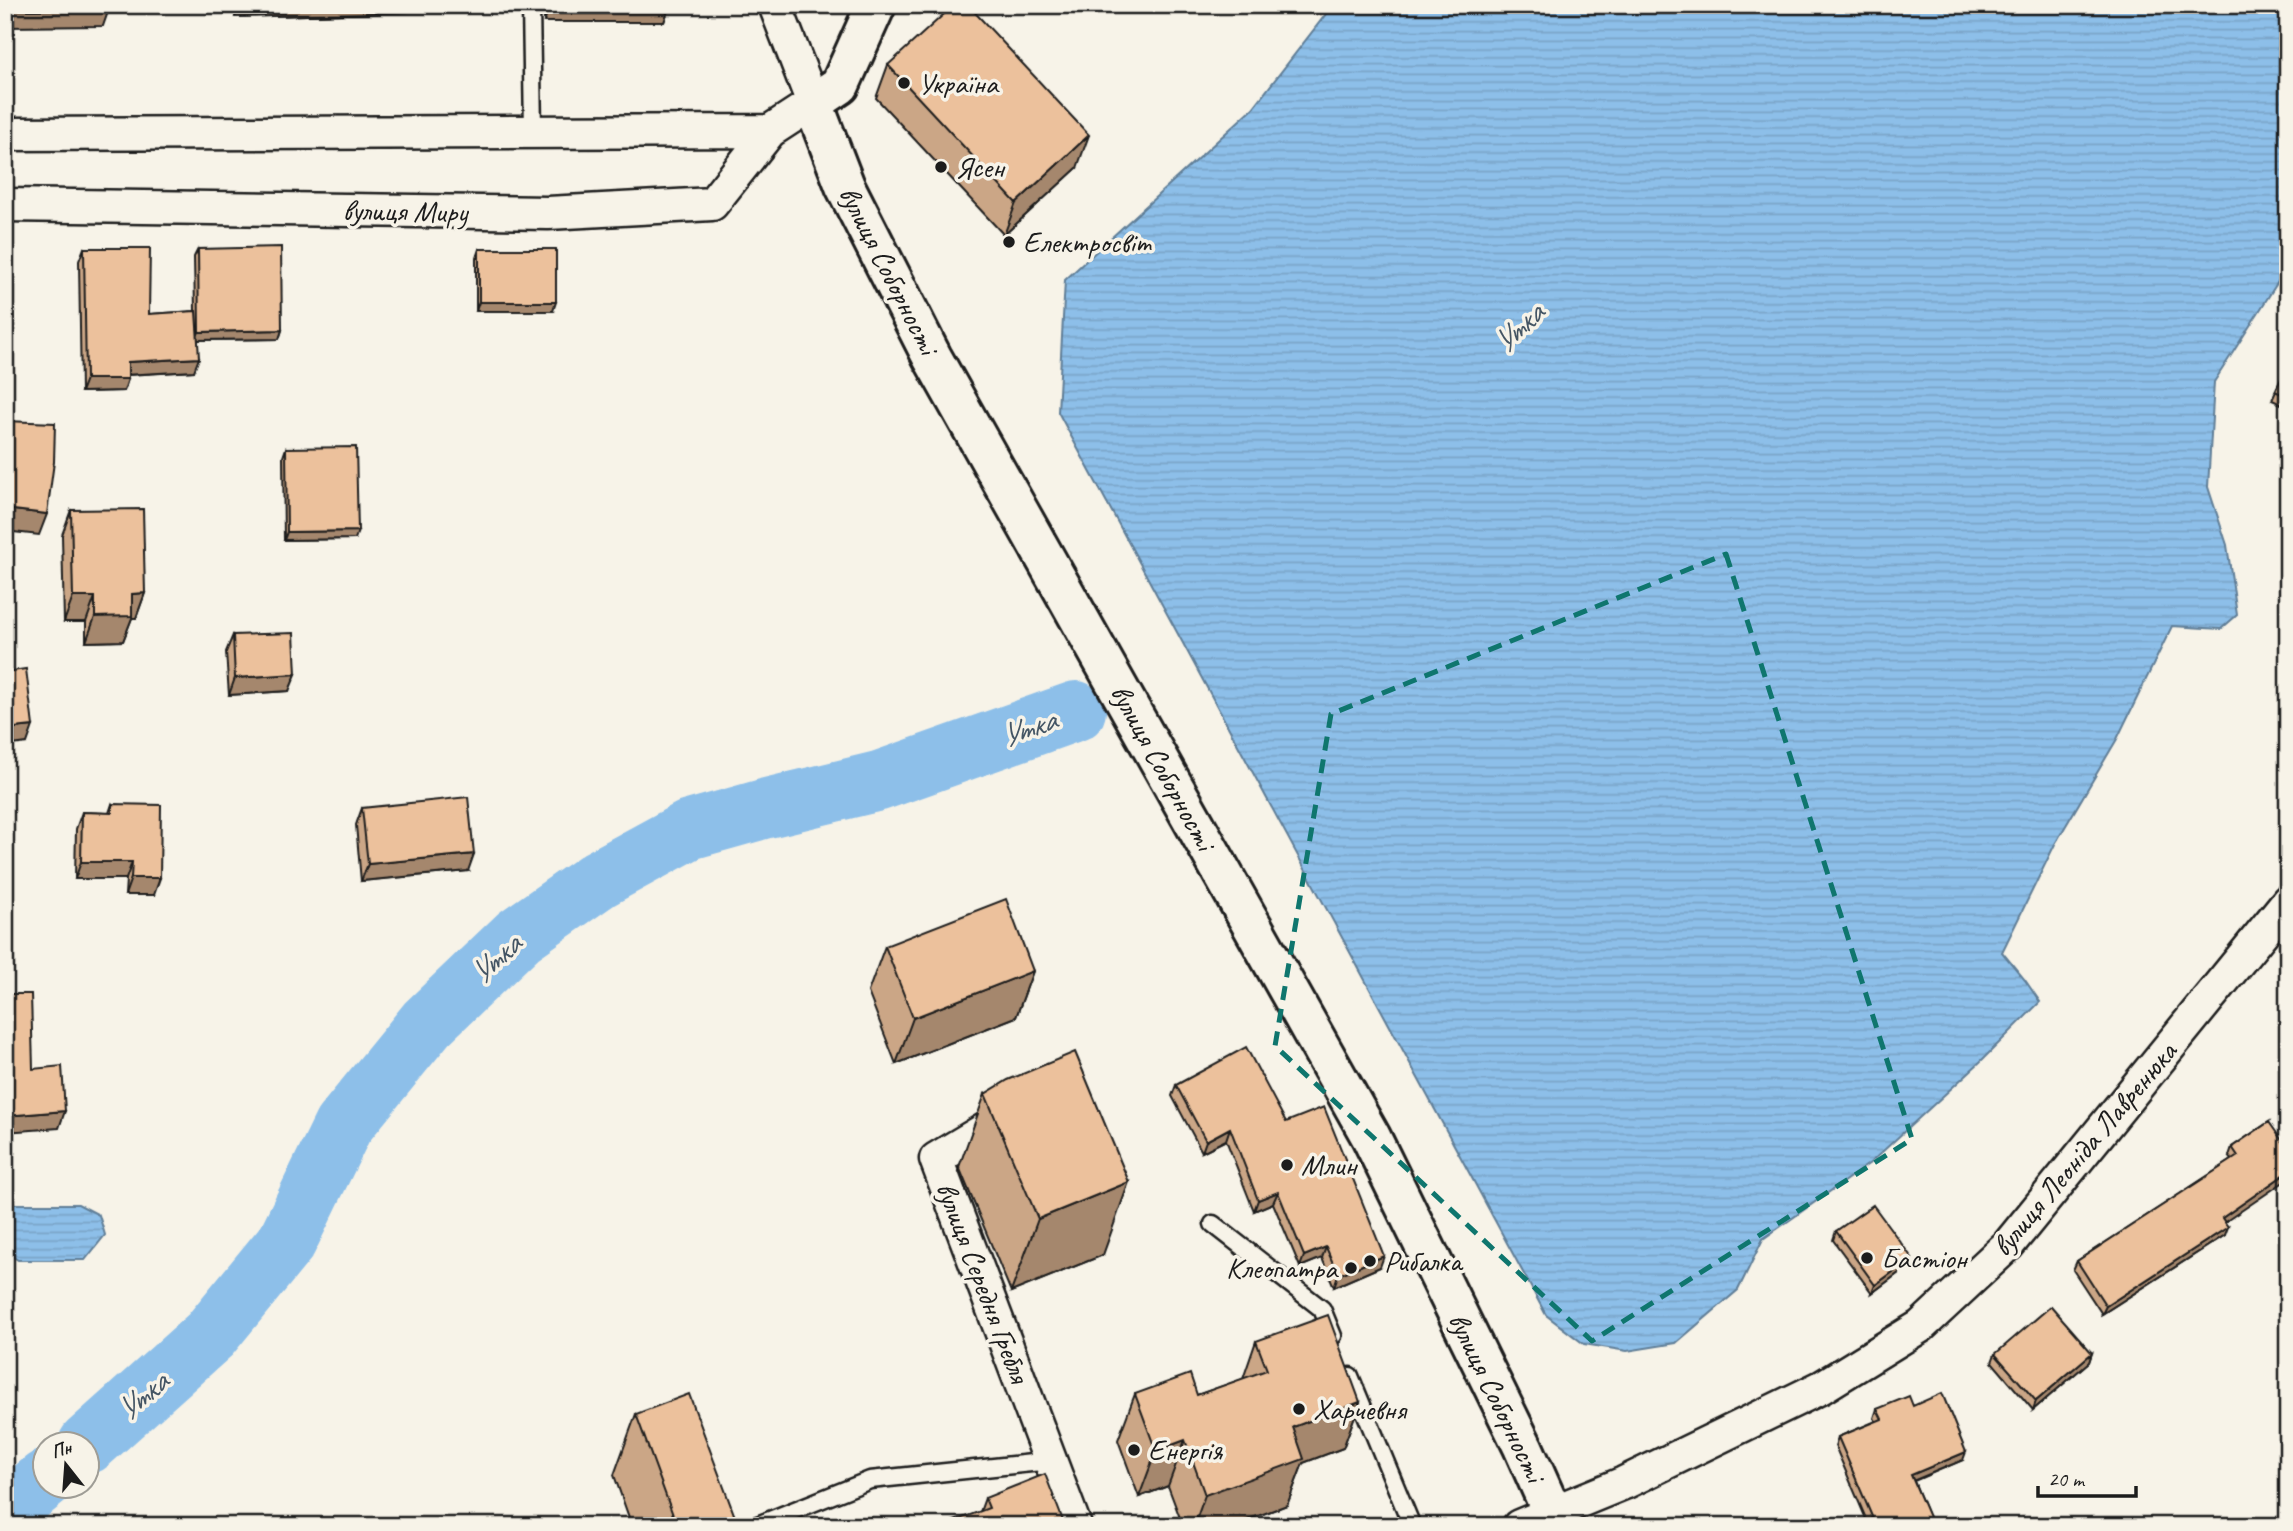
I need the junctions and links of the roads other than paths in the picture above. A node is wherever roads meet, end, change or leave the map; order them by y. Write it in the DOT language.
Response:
graph roads {
  1 [pos="531,5"];
  2 [pos="775,5"];
  3 [pos="876,5"];
  4 [pos="813,103"];
  5 [pos="770,131"];
  6 [pos="533,132"];
  7 [pos="5,134"];
  8 [pos="5,205"];
  9 [pos="2288,901"];
  10 [pos="1035,1100"];
  11 [pos="1213,1224"];
  12 [pos="1051,1461"];
  13 [pos="1543,1522"];
  14 [pos="755,1526"];
  15 [pos="1075,1526"];
  16 [pos="1412,1526"];
  1 -- 6 [label="lane"];
  2 -- 4 [label="street, вулиця Соборності"];
  3 -- 4 [label="main road, вулиця Миру"];
  4 -- 5 [label="street, вулиця Миру"];
  4 -- 13 [label="main road, вулиця Соборності"];
  5 -- 6 [label="street"];
  5 -- 8 [label="street, вулиця Миру"];
  6 -- 7 [label="street"];
  9 -- 13 [label="street, вулиця Леоніда Лавренюка"];
  10 -- 12 [label="street, вулиця Середня Гребля"];
  11 -- 16 [label="lane"];
  12 -- 14 [label="lane"];
  12 -- 15 [label="street, вулиця Середня Гребля"];
}
